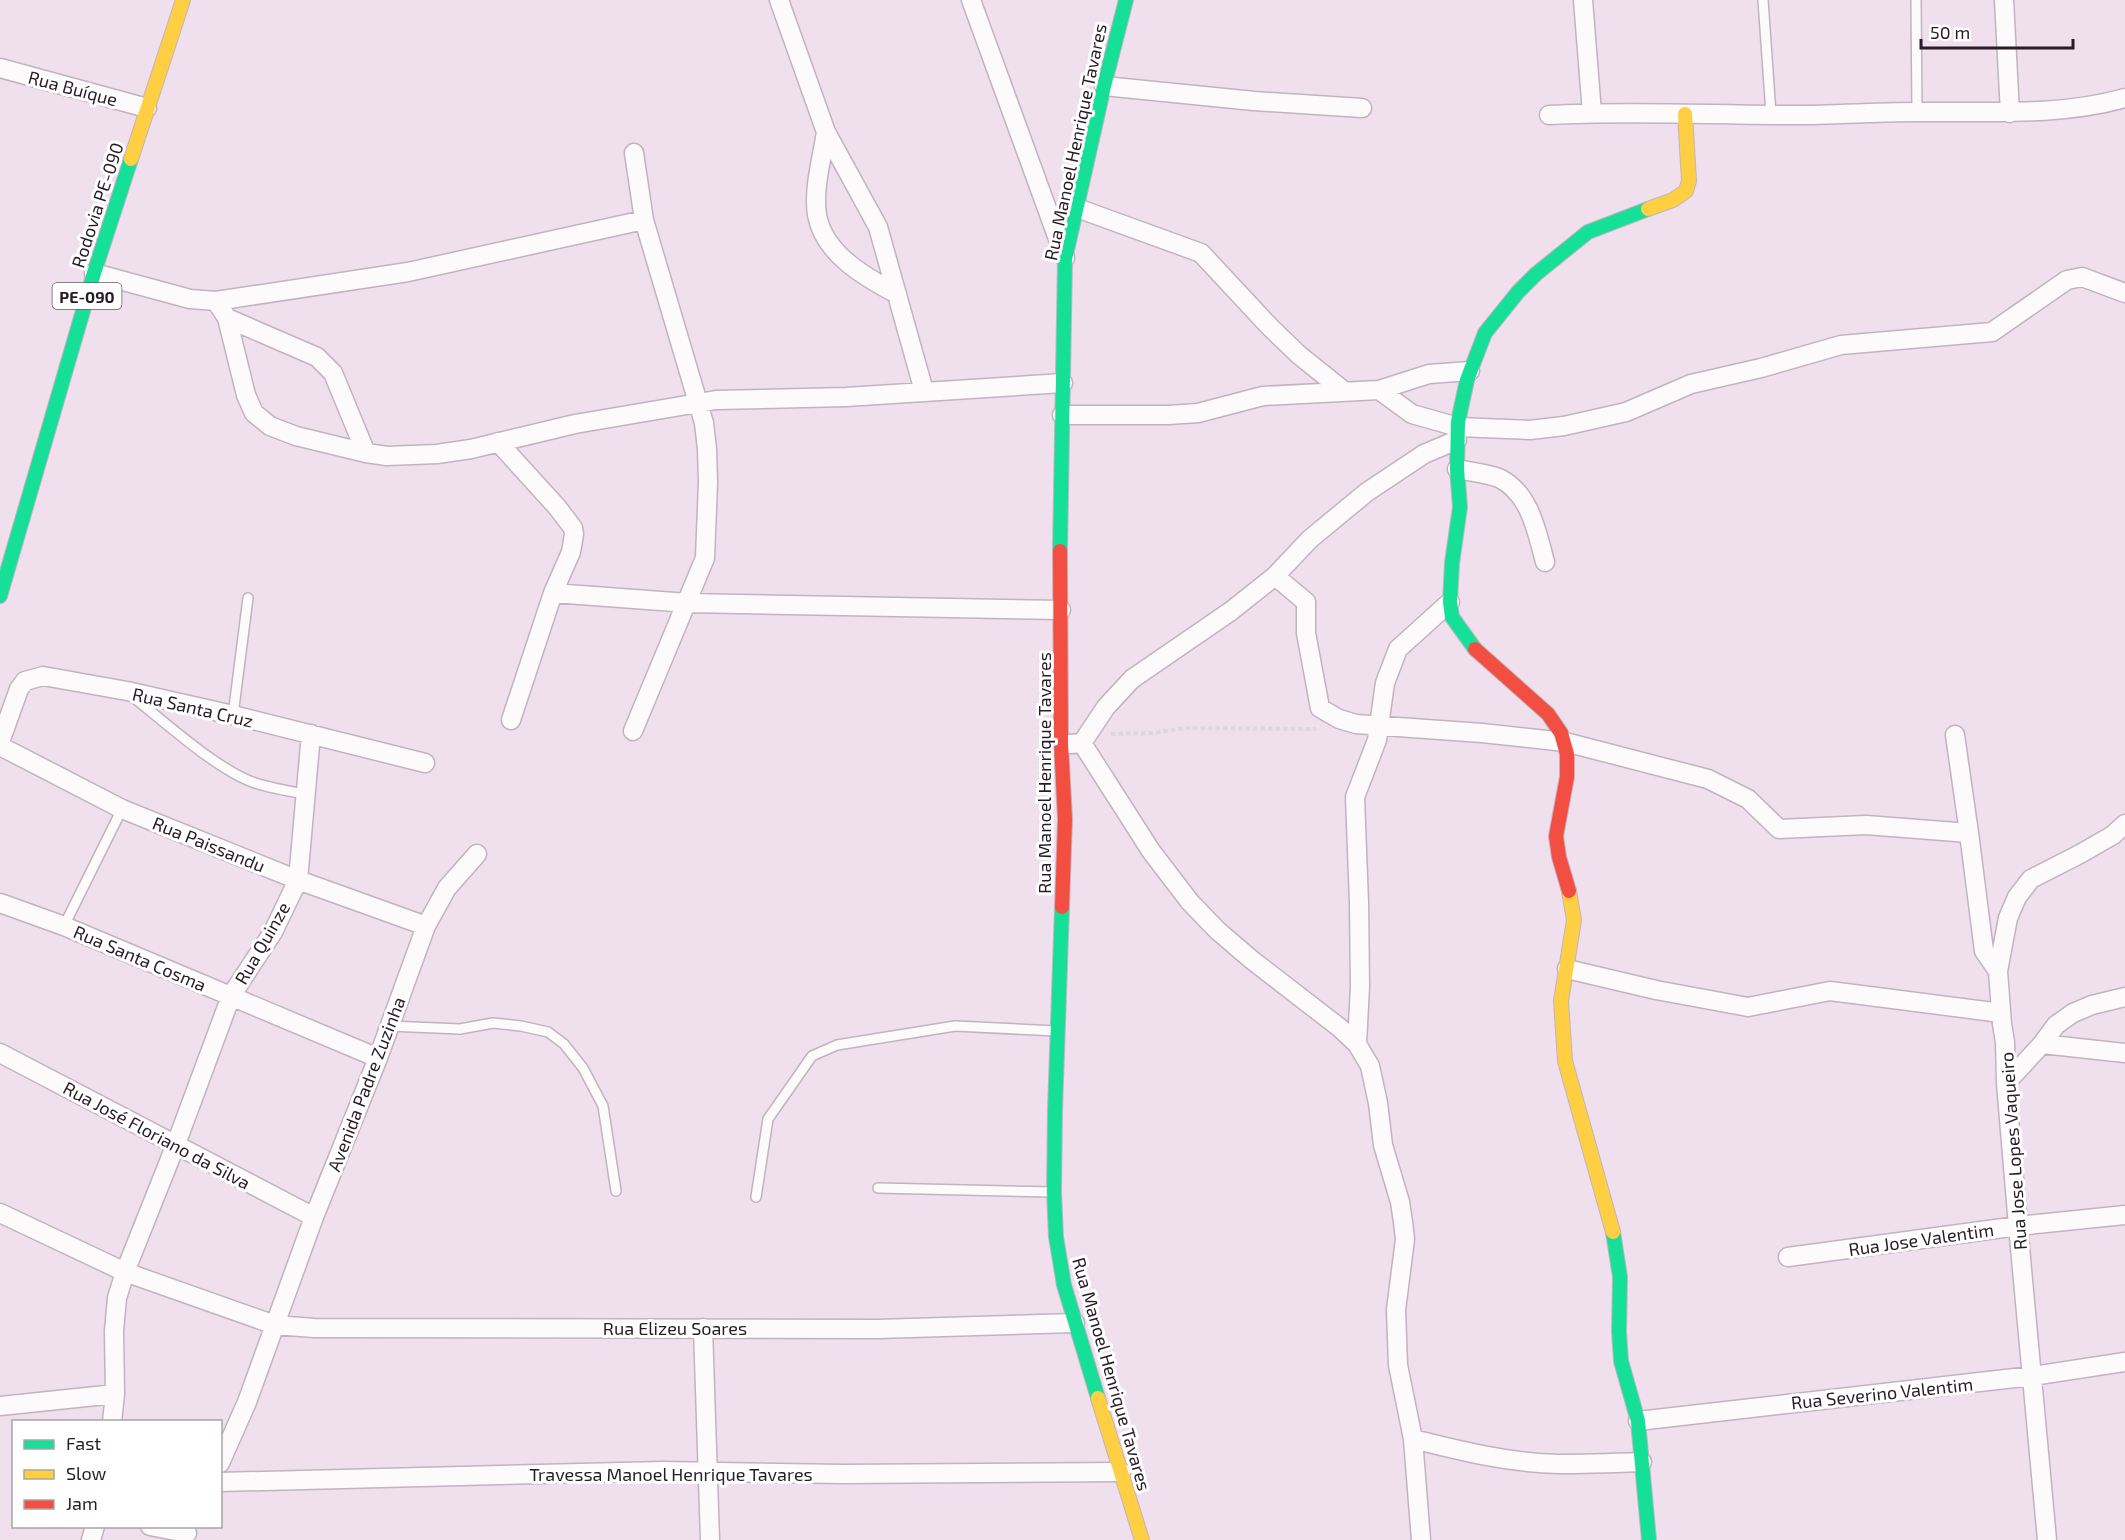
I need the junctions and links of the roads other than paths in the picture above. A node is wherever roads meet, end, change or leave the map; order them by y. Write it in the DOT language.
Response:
graph roads {
  1 [pos="183,0"];
  2 [pos="779,0"];
  3 [pos="971,0"];
  4 [pos="1126,0"];
  5 [pos="1583,0"];
  6 [pos="1763,0"];
  7 [pos="1916,0"];
  8 [pos="2004,0"];
  9 [pos="0,68"];
  10 [pos="1104,86"];
  11 [pos="2125,98"];
  12 [pos="147,108"];
  13 [pos="1362,108"];
  14 [pos="1592,112"];
  15 [pos="1917,112"];
  16 [pos="2010,113"];
  17 [pos="1685,114"];
  18 [pos="1771,114"];
  19 [pos="1549,115"];
  20 [pos="826,132"];
  21 [pos="634,153"];
  22 [pos="1077,208"];
  23 [pos="644,220"];
  24 [pos="1065,259"];
  25 [pos="93,273"];
  26 [pos="2125,293"];
  27 [pos="897,294"];
  28 [pos="216,301"];
  29 [pos="227,318"];
  30 [pos="1470,371"];
  31 [pos="1063,383"];
  32 [pos="1379,390"];
  33 [pos="924,391"];
  34 [pos="1344,391"];
  35 [pos="697,403"];
  36 [pos="1062,415"];
  37 [pos="1457,433"];
  38 [pos="498,442"];
  39 [pos="366,453"];
  40 [pos="1457,469"];
  41 [pos="1545,562"];
  42 [pos="1275,576"];
  43 [pos="553,593"];
  44 [pos="0,596"];
  45 [pos="248,598"];
  46 [pos="1450,602"];
  47 [pos="688,603"];
  48 [pos="1061,610"];
  49 [pos="126,691"];
  50 [pos="233,715"];
  51 [pos="511,720"];
  52 [pos="1379,726"];
  53 [pos="633,731"];
  54 [pos="311,734"];
  55 [pos="1955,735"];
  56 [pos="1084,739"];
  57 [pos="1565,742"];
  58 [pos="0,744"];
  59 [pos="1061,744"];
  60 [pos="425,763"];
  61 [pos="305,794"];
  62 [pos="122,809"];
  63 [pos="2125,824"];
  64 [pos="1969,832"];
  65 [pos="477,854"];
  66 [pos="298,880"];
  67 [pos="0,903"];
  68 [pos="64,926"];
  69 [pos="426,926"];
  70 [pos="1567,969"];
  71 [pos="1998,971"];
  72 [pos="231,996"];
  73 [pos="2125,997"];
  74 [pos="2001,1013"];
  75 [pos="389,1026"];
  76 [pos="1058,1031"];
  77 [pos="1357,1044"];
  78 [pos="2042,1044"];
  79 [pos="0,1053"];
  80 [pos="2125,1053"];
  81 [pos="378,1058"];
  82 [pos="2006,1083"];
  83 [pos="176,1144"];
  84 [pos="878,1188"];
  85 [pos="616,1191"];
  86 [pos="1054,1192"];
  87 [pos="756,1197"];
  88 [pos="0,1213"];
  89 [pos="2125,1215"];
  90 [pos="314,1217"];
  91 [pos="2018,1226"];
  92 [pos="1788,1257"];
  93 [pos="125,1272"];
  94 [pos="1075,1323"];
  95 [pos="275,1325"];
  96 [pos="703,1328"];
  97 [pos="2125,1362"];
  98 [pos="2032,1376"];
  99 [pos="115,1394"];
  100 [pos="0,1406"];
  101 [pos="112,1420"];
  102 [pos="1638,1421"];
  103 [pos="1413,1439"];
  104 [pos="222,1458"];
  105 [pos="1642,1462"];
  106 [pos="709,1471"];
  107 [pos="1121,1472"];
  108 [pos="222,1482"];
  109 [pos="156,1528"];
  110 [pos="187,1533"];
  111 [pos="710,1540"];
  112 [pos="1142,1540"];
  113 [pos="1421,1540"];
  114 [pos="1649,1540"];
  115 [pos="2047,1540"];
  1 -- 12 [label="street, Rodovia PE-090 / PE-090"];
  2 -- 20 [label="street"];
  3 -- 24 [label="street"];
  4 -- 10 [label="street, Rua Manoel Henrique Tavares"];
  5 -- 14 [label="street"];
  6 -- 18 [label="lane"];
  7 -- 15 [label="lane"];
  8 -- 16 [label="street"];
  9 -- 12 [label="street, Rua Buíque"];
  10 -- 13 [label="street"];
  10 -- 22 [label="street, Rua Manoel Henrique Tavares"];
  11 -- 16 [label="street"];
  12 -- 25 [label="street, Rodovia PE-090 / PE-090"];
  14 -- 17 [label="street"];
  14 -- 19 [label="street"];
  15 -- 16 [label="street"];
  15 -- 18 [label="street"];
  17 -- 18 [label="street"];
  17 -- 30 [label="street"];
  20 -- 27 [label="street"];
  20 -- 27 [label="street"];
  21 -- 23 [label="street"];
  22 -- 24 [label="street, Rua Manoel Henrique Tavares"];
  22 -- 34 [label="street"];
  23 -- 28 [label="street"];
  23 -- 35 [label="street"];
  24 -- 31 [label="street, Rua Manoel Henrique Tavares"];
  25 -- 28 [label="street"];
  25 -- 44 [label="street, Rodovia PE-090 / PE-090"];
  26 -- 37 [label="street"];
  27 -- 33 [label="street"];
  28 -- 29 [label="street"];
  29 -- 39 [label="street"];
  29 -- 39 [label="street"];
  30 -- 32 [label="street"];
  30 -- 37 [label="street"];
  31 -- 33 [label="street"];
  31 -- 36 [label="street, Rua Manoel Henrique Tavares"];
  32 -- 34 [label="street"];
  32 -- 37 [label="street"];
  33 -- 35 [label="street"];
  34 -- 36 [label="street"];
  35 -- 38 [label="street"];
  35 -- 47 [label="street"];
  36 -- 48 [label="street, Rua Manoel Henrique Tavares"];
  37 -- 40 [label="street"];
  37 -- 42 [label="street"];
  38 -- 39 [label="street"];
  38 -- 43 [label="street"];
  40 -- 41 [label="street"];
  40 -- 46 [label="street"];
  42 -- 52 [label="street"];
  42 -- 56 [label="street"];
  43 -- 47 [label="street"];
  43 -- 51 [label="street"];
  45 -- 50 [label="lane"];
  46 -- 52 [label="street"];
  46 -- 57 [label="street"];
  47 -- 48 [label="street"];
  47 -- 53 [label="street"];
  48 -- 59 [label="street, Rua Manoel Henrique Tavares"];
  49 -- 50 [label="street, Rua Santa Cruz"];
  49 -- 58 [label="street, Rua Santa Cruz"];
  49 -- 61 [label="lane"];
  50 -- 54 [label="street, Rua Santa Cruz"];
  52 -- 57 [label="street"];
  52 -- 77 [label="street"];
  54 -- 60 [label="street, Rua Santa Cruz"];
  54 -- 61 [label="street, Rua Quinze"];
  55 -- 64 [label="street"];
  56 -- 59 [label="street"];
  56 -- 77 [label="street"];
  57 -- 64 [label="street"];
  57 -- 70 [label="street"];
  58 -- 62 [label="street, Rua Paissandu"];
  59 -- 76 [label="street, Rua Manoel Henrique Tavares"];
  61 -- 66 [label="street, Rua Quinze"];
  62 -- 66 [label="street, Rua Paissandu"];
  62 -- 68 [label="lane"];
  63 -- 71 [label="street, Rua Jose Lopes Vaqueiro"];
  64 -- 71 [label="street"];
  65 -- 69 [label="street, Avenida Padre Zuzinha"];
  66 -- 69 [label="street, Rua Paissandu"];
  66 -- 72 [label="street, Rua Quinze"];
  67 -- 68 [label="street, Rua Santa Cosma"];
  68 -- 72 [label="street, Rua Santa Cosma"];
  69 -- 75 [label="street, Avenida Padre Zuzinha"];
  70 -- 74 [label="street"];
  70 -- 102 [label="street"];
  71 -- 74 [label="street, Rua Jose Lopes Vaqueiro"];
  72 -- 81 [label="street, Rua Santa Cosma"];
  72 -- 83 [label="street, Rua Quinze"];
  73 -- 78 [label="street"];
  74 -- 82 [label="street, Rua Jose Lopes Vaqueiro"];
  75 -- 81 [label="street, Avenida Padre Zuzinha"];
  75 -- 85 [label="lane"];
  76 -- 86 [label="street, Rua Manoel Henrique Tavares"];
  76 -- 87 [label="lane"];
  77 -- 103 [label="street"];
  78 -- 80 [label="street"];
  78 -- 82 [label="street"];
  79 -- 83 [label="street, Rua José Floriano da Silva"];
  81 -- 90 [label="street, Avenida Padre Zuzinha"];
  82 -- 91 [label="street, Rua Jose Lopes Vaqueiro"];
  83 -- 90 [label="street, Rua José Floriano da Silva"];
  83 -- 93 [label="street, Rua Quinze"];
  84 -- 86 [label="lane"];
  86 -- 94 [label="street, Rua Manoel Henrique Tavares"];
  88 -- 93 [label="street, Rua Elizeu Soares"];
  89 -- 91 [label="street, Rua Jose Valentim"];
  90 -- 95 [label="street, Avenida Padre Zuzinha"];
  91 -- 92 [label="street, Rua Jose Valentim"];
  91 -- 98 [label="street, Rua Jose Lopes Vaqueiro"];
  93 -- 95 [label="street, Rua Elizeu Soares"];
  93 -- 99 [label="street, Rua Quinze"];
  94 -- 96 [label="street, Rua Elizeu Soares"];
  94 -- 107 [label="street, Rua Manoel Henrique Tavares"];
  95 -- 96 [label="street, Rua Elizeu Soares"];
  95 -- 104 [label="street, Avenida Padre Zuzinha"];
  96 -- 106 [label="street"];
  97 -- 98 [label="street, Rua Severino Valentim"];
  98 -- 102 [label="street, Rua Severino Valentim"];
  98 -- 115 [label="street, Rua Jose Lopes Vaqueiro"];
  99 -- 100 [label="street"];
  99 -- 101 [label="street, Rua Quinze"];
  102 -- 105 [label="street"];
  103 -- 105 [label="street"];
  103 -- 113 [label="street"];
  105 -- 114 [label="street"];
  106 -- 107 [label="street, Travessa Manoel Henrique Tavares"];
  106 -- 108 [label="street, Travessa Manoel Henrique Tavares"];
  106 -- 111 [label="street"];
  107 -- 112 [label="street, Rua Manoel Henrique Tavares"];
  109 -- 110 [label="street"];
}
